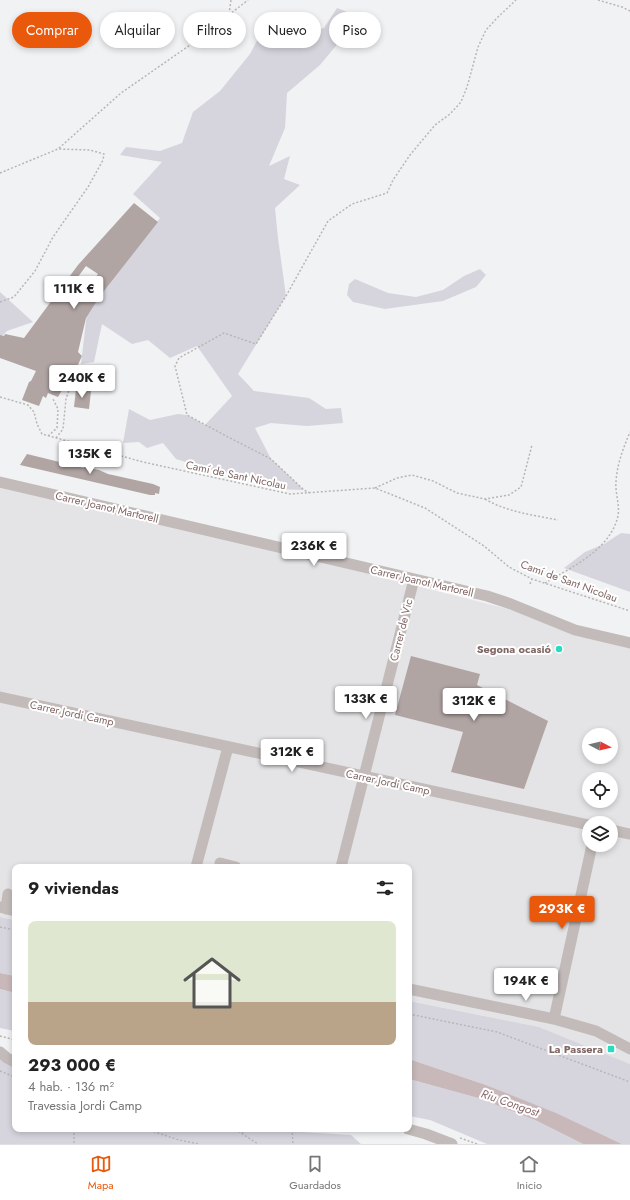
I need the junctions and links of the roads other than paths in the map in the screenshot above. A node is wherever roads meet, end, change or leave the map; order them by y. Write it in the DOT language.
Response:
graph roads {
  1 [pos="0,482"];
  2 [pos="414,579"];
  3 [pos="630,643"];
  4 [pos="0,697"];
  5 [pos="228,747"];
  6 [pos="364,777"];
  7 [pos="582,824"];
  8 [pos="618,831"];
  9 [pos="630,834"];
  10 [pos="590,852"];
  11 [pos="220,863"];
  12 [pos="197,864"];
  13 [pos="224,864"];
  14 [pos="342,864"];
  15 [pos="8,894"];
  16 [pos="7,909"];
  17 [pos="412,990"];
  18 [pos="554,1019"];
  19 [pos="630,1048"];
  20 [pos="0,1052"];
  21 [pos="12,1060"];
  22 [pos="412,1130"];
  23 [pos="452,1144"];
  1 -- 2 [label="street, Carrer Joanot Martorell"];
  2 -- 3 [label="street, Carrer Joanot Martorell"];
  2 -- 6 [label="street, Carrer de Vic"];
  4 -- 5 [label="street, Carrer Jordi Camp"];
  5 -- 6 [label="street, Carrer Jordi Camp"];
  5 -- 12 [label="street"];
  6 -- 7 [label="street, Carrer Jordi Camp"];
  6 -- 14 [label="street, Carrer de Vic"];
  8 -- 9 [label="street"];
  10 -- 18 [label="street"];
  11 -- 13 [label="street"];
  15 -- 16 [label="street"];
  17 -- 18 [label="street"];
  18 -- 19 [label="street"];
  20 -- 21 [label="street"];
  22 -- 23 [label="street"];
}
